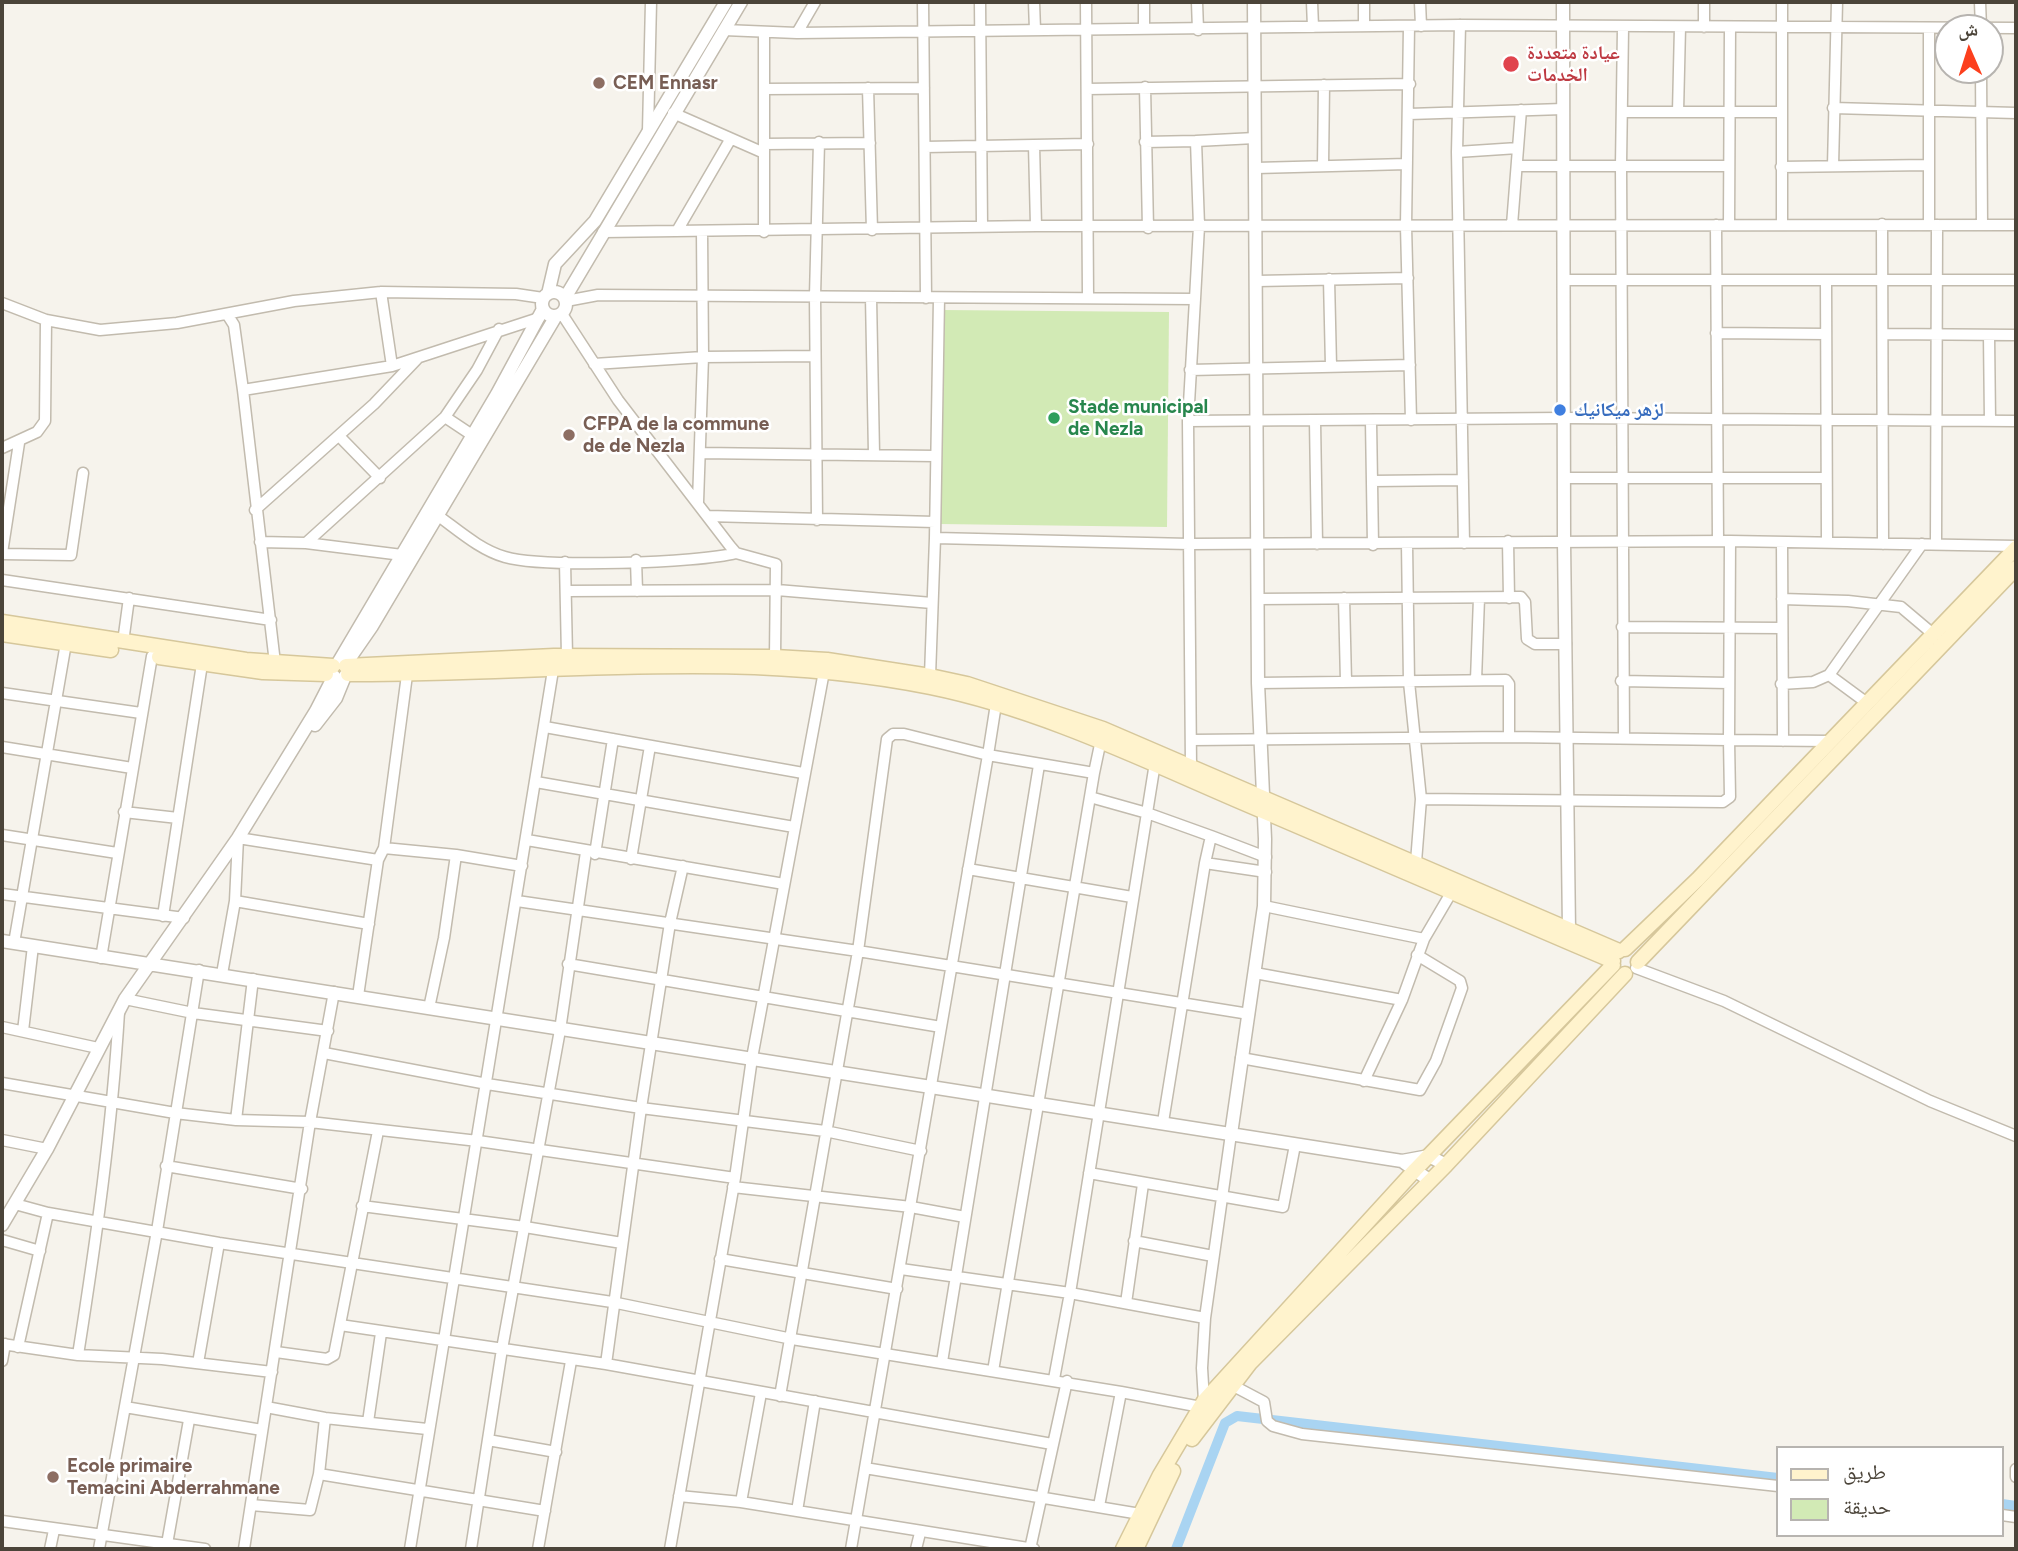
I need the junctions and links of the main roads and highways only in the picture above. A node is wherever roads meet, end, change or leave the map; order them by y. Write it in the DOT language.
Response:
graph roads {
  1 [pos="2016,547"];
  2 [pos="2016,568"];
  3 [pos="2,622"];
  4 [pos="2,634"];
  5 [pos="559,660"];
  6 [pos="825,666"];
  7 [pos="340,670"];
  8 [pos="1102,734"];
  9 [pos="1264,805"];
  10 [pos="1624,961"];
  11 [pos="1226,1383"];
  12 [pos="1123,1549"];
  13 [pos="1136,1549"];
  1 -- 10 [label="main road"];
  2 -- 10 [label="main road"];
  3 -- 7 [label="main road"];
  4 -- 7 [label="main road"];
  5 -- 6 [label="main road"];
  5 -- 6 [label="main road"];
  5 -- 7 [label="main road"];
  5 -- 7 [label="main road"];
  6 -- 8 [label="main road"];
  6 -- 8 [label="main road"];
  8 -- 9 [label="main road"];
  8 -- 9 [label="main road"];
  9 -- 10 [label="main road"];
  9 -- 10 [label="main road"];
  10 -- 11 [label="main road"];
  10 -- 11 [label="main road"];
  11 -- 12 [label="main road"];
  11 -- 13 [label="main road"];
}
